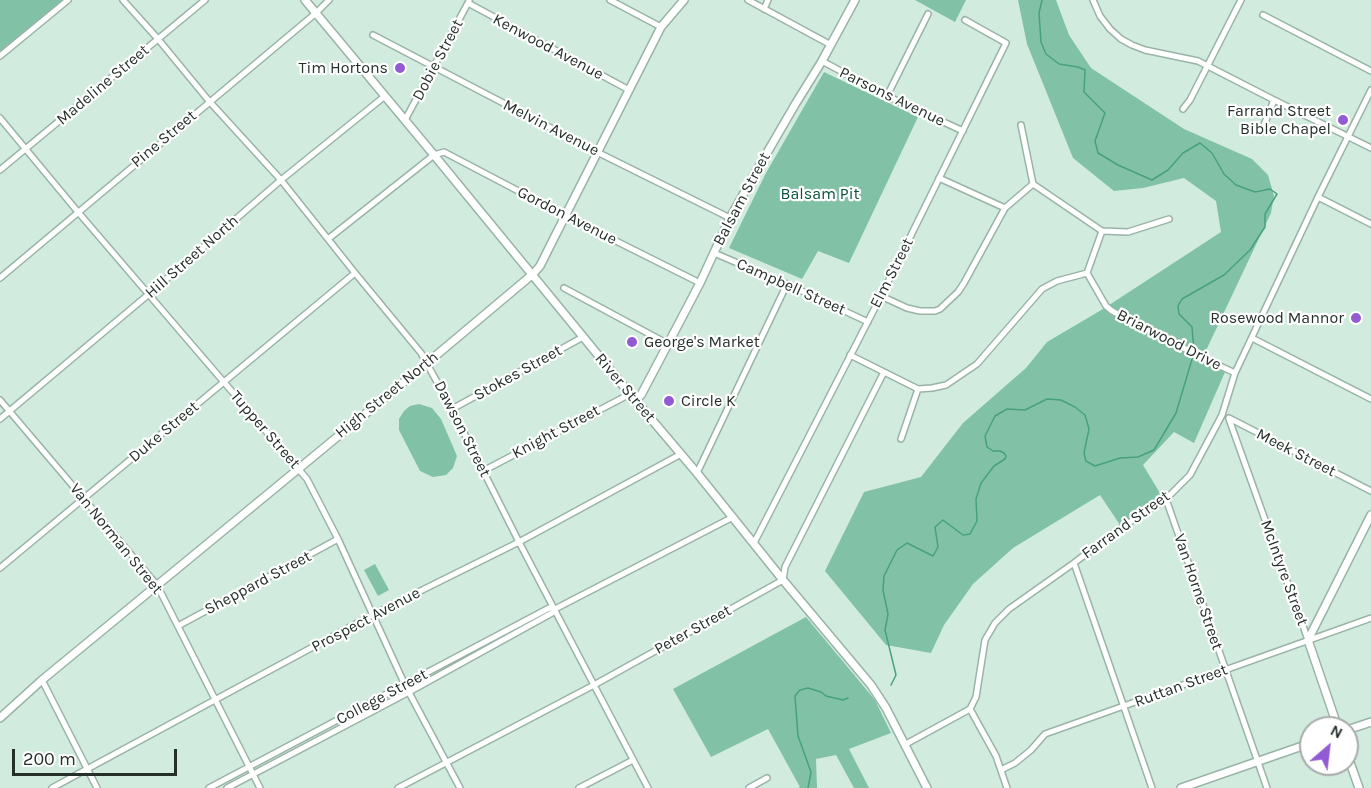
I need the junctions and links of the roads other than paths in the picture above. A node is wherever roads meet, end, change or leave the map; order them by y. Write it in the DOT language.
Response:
graph roads {
  1 [pos="68,0"];
  2 [pos="123,0"];
  3 [pos="205,0"];
  4 [pos="305,0"];
  5 [pos="328,0"];
  6 [pos="610,0"];
  7 [pos="684,0"];
  8 [pos="748,0"];
  9 [pos="768,0"];
  10 [pos="855,0"];
  11 [pos="1093,0"];
  12 [pos="1232,0"];
  13 [pos="469,1"];
  14 [pos="1240,2"];
  15 [pos="764,9"];
  16 [pos="316,13"];
  17 [pos="927,14"];
  18 [pos="1263,15"];
  19 [pos="964,20"];
  20 [pos="661,27"];
  21 [pos="373,35"];
  22 [pos="158,39"];
  23 [pos="831,45"];
  24 [pos="0,56"];
  25 [pos="822,61"];
  26 [pos="1209,65"];
  27 [pos="434,68"];
  28 [pos="1371,71"];
  29 [pos="629,90"];
  30 [pos="1371,90"];
  31 [pos="385,96"];
  32 [pos="887,96"];
  33 [pos="1274,100"];
  34 [pos="210,101"];
  35 [pos="1183,109"];
  36 [pos="0,118"];
  37 [pos="405,120"];
  38 [pos="1021,125"];
  39 [pos="1262,130"];
  40 [pos="963,131"];
  41 [pos="1347,136"];
  42 [pos="1371,148"];
  43 [pos="26,149"];
  44 [pos="597,152"];
  45 [pos="434,155"];
  46 [pos="0,170"];
  47 [pos="939,178"];
  48 [pos="281,180"];
  49 [pos="1033,184"];
  50 [pos="1318,198"];
  51 [pos="1005,208"];
  52 [pos="78,212"];
  53 [pos="566,216"];
  54 [pos="730,218"];
  55 [pos="1169,219"];
  56 [pos="1371,224"];
  57 [pos="1102,231"];
  58 [pos="328,239"];
  59 [pos="714,253"];
  60 [pos="355,273"];
  61 [pos="1087,273"];
  62 [pos="532,274"];
  63 [pos="0,278"];
  64 [pos="700,283"];
  65 [pos="787,284"];
  66 [pos="564,288"];
  67 [pos="149,294"];
  68 [pos="881,296"];
  69 [pos="867,322"];
  70 [pos="583,337"];
  71 [pos="1252,338"];
  72 [pos="668,344"];
  73 [pos="850,355"];
  74 [pos="427,363"];
  75 [pos="884,372"];
  76 [pos="1235,373"];
  77 [pos="223,382"];
  78 [pos="918,389"];
  79 [pos="630,393"];
  80 [pos="1371,399"];
  81 [pos="0,400"];
  82 [pos="635,400"];
  83 [pos="452,409"];
  84 [pos="10,411"];
  85 [pos="1222,415"];
  86 [pos="1229,418"];
  87 [pos="0,419"];
  88 [pos="901,439"];
  89 [pos="681,454"];
  90 [pos="297,469"];
  91 [pos="483,471"];
  92 [pos="697,474"];
  93 [pos="1371,491"];
  94 [pos="84,499"];
  95 [pos="1166,499"];
  96 [pos="1371,515"];
  97 [pos="732,517"];
  98 [pos="338,539"];
  99 [pos="519,542"];
  100 [pos="754,543"];
  101 [pos="1074,563"];
  102 [pos="0,568"];
  103 [pos="783,580"];
  104 [pos="157,585"];
  105 [pos="555,609"];
  106 [pos="372,615"];
  107 [pos="1371,618"];
  108 [pos="178,626"];
  109 [pos="1308,640"];
  110 [pos="1225,670"];
  111 [pos="42,680"];
  112 [pos="405,685"];
  113 [pos="594,685"];
  114 [pos="409,692"];
  115 [pos="216,699"];
  116 [pos="1124,706"];
  117 [pos="970,709"];
  118 [pos="358,710"];
  119 [pos="1334,716"];
  120 [pos="361,717"];
  121 [pos="0,718"];
  122 [pos="906,744"];
  123 [pos="1299,747"];
  124 [pos="633,760"];
  125 [pos="1258,761"];
  126 [pos="447,762"];
  127 [pos="249,767"];
  128 [pos="87,769"];
  129 [pos="1001,770"];
  130 [pos="253,774"];
  131 [pos="767,778"];
  132 [pos="52,788"];
  133 [pos="97,788"];
  134 [pos="209,788"];
  135 [pos="227,788"];
  136 [pos="260,788"];
  137 [pos="398,788"];
  138 [pos="460,788"];
  139 [pos="579,788"];
  140 [pos="648,788"];
  141 [pos="749,788"];
  142 [pos="927,788"];
  143 [pos="1006,788"];
  144 [pos="1152,788"];
  145 [pos="1181,788"];
  146 [pos="1267,788"];
  1 -- 24 [label="street"];
  2 -- 22 [label="street, Dawson Street"];
  3 -- 22 [label="street, Madeline Street"];
  4 -- 16 [label="main road, River Street"];
  5 -- 16 [label="street, Pine Street"];
  6 -- 20 [label="street"];
  7 -- 20 [label="main road, High Street North"];
  8 -- 15 [label="street, Parsons Avenue"];
  9 -- 15 [label="street"];
  10 -- 23 [label="main road, Balsam Street"];
  11 -- 26 [label="street"];
  12 -- 14 [label="street"];
  13 -- 27 [label="street, Dobie Street"];
  13 -- 29 [label="street, Kenwood Avenue"];
  14 -- 26 [label="street"];
  15 -- 23 [label="street, Parsons Avenue"];
  16 -- 31 [label="main road, River Street"];
  16 -- 34 [label="street, Pine Street"];
  17 -- 32 [label="street"];
  18 -- 28 [label="street"];
  19 -- 40 [label="street, Elm Street"];
  20 -- 29 [label="main road, High Street North"];
  21 -- 27 [label="street, Melvin Avenue"];
  22 -- 34 [label="street, Dawson Street"];
  22 -- 43 [label="street, Madeline Street"];
  23 -- 25 [label="main road, Balsam Street"];
  25 -- 32 [label="street, Parsons Avenue"];
  25 -- 54 [label="main road, Balsam Street"];
  26 -- 33 [label="street"];
  26 -- 35 [label="street"];
  27 -- 37 [label="street, Dobie Street"];
  27 -- 44 [label="street, Melvin Avenue"];
  29 -- 44 [label="main road, High Street North"];
  30 -- 41 [label="street, Farrand Street"];
  31 -- 37 [label="main road, River Street"];
  31 -- 48 [label="street, Hill Street North"];
  32 -- 40 [label="street, Parsons Avenue"];
  33 -- 39 [label="street"];
  33 -- 41 [label="street"];
  34 -- 48 [label="street, Dawson Street"];
  34 -- 52 [label="street, Pine Street"];
  36 -- 43 [label="street, Tupper Street"];
  37 -- 45 [label="main road, River Street"];
  38 -- 49 [label="street"];
  40 -- 47 [label="street, Elm Street"];
  41 -- 42 [label="street"];
  41 -- 50 [label="street, Farrand Street"];
  43 -- 46 [label="street, Madeline Street"];
  43 -- 52 [label="street, Tupper Street"];
  44 -- 53 [label="main road, High Street North"];
  44 -- 54 [label="street, Melvin Avenue"];
  45 -- 53 [label="street, Gordon Avenue"];
  45 -- 58 [label="street"];
  45 -- 62 [label="main road, River Street"];
  47 -- 51 [label="street"];
  47 -- 68 [label="street, Elm Street"];
  48 -- 58 [label="street, Dawson Street"];
  48 -- 67 [label="street, Hill Street North"];
  49 -- 51 [label="street"];
  49 -- 57 [label="street"];
  50 -- 56 [label="street"];
  50 -- 71 [label="street, Farrand Street"];
  51 -- 68 [label="street"];
  52 -- 63 [label="street, Pine Street"];
  52 -- 67 [label="street, Tupper Street"];
  53 -- 62 [label="main road, High Street North"];
  53 -- 64 [label="street, Gordon Avenue"];
  54 -- 59 [label="main road, Balsam Street"];
  55 -- 57 [label="street"];
  57 -- 61 [label="street"];
  58 -- 60 [label="street, Dawson Street"];
  59 -- 64 [label="main road, Balsam Street"];
  59 -- 65 [label="street, Campbell Street"];
  60 -- 74 [label="street, Dawson Street"];
  60 -- 77 [label="street, Duke Street"];
  61 -- 76 [label="street, Briarwood Drive"];
  61 -- 78 [label="street"];
  62 -- 70 [label="main road, River Street"];
  62 -- 74 [label="main road, High Street North"];
  64 -- 72 [label="main road, Balsam Street"];
  65 -- 69 [label="street, Campbell Street"];
  65 -- 92 [label="street"];
  66 -- 72 [label="street"];
  67 -- 77 [label="street, Tupper Street"];
  67 -- 84 [label="street, Hill Street North"];
  68 -- 69 [label="street, Elm Street"];
  69 -- 73 [label="street, Elm Street"];
  70 -- 79 [label="main road, River Street"];
  70 -- 83 [label="street, Stokes Street"];
  71 -- 76 [label="street, Farrand Street"];
  71 -- 80 [label="street"];
  72 -- 82 [label="main road, Balsam Street"];
  73 -- 75 [label="street"];
  73 -- 100 [label="street, Elm Street"];
  74 -- 83 [label="street, Dawson Street"];
  74 -- 90 [label="main road, High Street North"];
  75 -- 78 [label="street"];
  75 -- 103 [label="street"];
  76 -- 85 [label="street, Farrand Street"];
  77 -- 90 [label="street, Tupper Street"];
  77 -- 94 [label="street, Duke Street"];
  78 -- 88 [label="street"];
  79 -- 82 [label="main road, River Street"];
  79 -- 91 [label="street, Knight Street"];
  81 -- 84 [label="street, Van Norman Street"];
  82 -- 89 [label="main road, River Street"];
  83 -- 91 [label="street, Dawson Street"];
  84 -- 87 [label="street, Hill Street North"];
  84 -- 94 [label="street, Van Norman Street"];
  85 -- 86 [label="street, Meek Street"];
  85 -- 95 [label="street, Farrand Street"];
  86 -- 93 [label="street, Meek Street"];
  86 -- 109 [label="street, McIntyre Street"];
  89 -- 92 [label="main road, River Street"];
  89 -- 99 [label="street, Prospect Avenue"];
  90 -- 98 [label="street, Tupper Street"];
  90 -- 104 [label="main road, High Street North"];
  91 -- 99 [label="street, Dawson Street"];
  92 -- 97 [label="main road, River Street"];
  94 -- 102 [label="street, Duke Street"];
  94 -- 104 [label="street, Van Norman Street"];
  95 -- 101 [label="street, Farrand Street"];
  95 -- 110 [label="street, Van Horne Street"];
  96 -- 109 [label="main road"];
  97 -- 100 [label="main road, River Street"];
  97 -- 105 [label="street, College Street"];
  98 -- 106 [label="street, Tupper Street"];
  98 -- 108 [label="street, Sheppard Street"];
  99 -- 105 [label="street, Dawson Street"];
  99 -- 106 [label="street, Prospect Avenue"];
  100 -- 103 [label="main road, River Street"];
  101 -- 116 [label="street"];
  101 -- 117 [label="street, Farrand Street"];
  103 -- 113 [label="street, Peter Street"];
  103 -- 122 [label="main road, River Street"];
  104 -- 108 [label="street, Van Norman Street"];
  104 -- 111 [label="main road, High Street North"];
  105 -- 112 [label="street, College Street"];
  105 -- 113 [label="street, Dawson Street"];
  105 -- 114 [label="street, College Street"];
  106 -- 112 [label="street, Tupper Street"];
  106 -- 115 [label="street, Prospect Avenue"];
  107 -- 109 [label="street, Ruttan Street"];
  108 -- 115 [label="street, Van Norman Street"];
  109 -- 110 [label="street, Ruttan Street"];
  109 -- 119 [label="main road, McIntyre Street"];
  110 -- 116 [label="street, Ruttan Street"];
  110 -- 125 [label="street, Van Horne Street"];
  111 -- 121 [label="main road, High Street North"];
  111 -- 128 [label="street"];
  112 -- 114 [label="street, Tupper Street"];
  112 -- 118 [label="street, College Street"];
  113 -- 124 [label="street, Dawson Street"];
  113 -- 126 [label="street, Peter Street"];
  114 -- 120 [label="street, College Street"];
  114 -- 126 [label="street, Tupper Street"];
  115 -- 127 [label="street, Van Norman Street"];
  115 -- 128 [label="street, Prospect Avenue"];
  116 -- 129 [label="street, Ruttan Street"];
  116 -- 144 [label="street"];
  117 -- 122 [label="street"];
  117 -- 129 [label="street"];
  118 -- 120 [label="street"];
  118 -- 127 [label="street, College Street"];
  120 -- 130 [label="street, College Street"];
  122 -- 142 [label="main road, River Street"];
  123 -- 125 [label="main road"];
  124 -- 139 [label="street"];
  124 -- 140 [label="street, Dawson Street"];
  125 -- 145 [label="main road"];
  125 -- 146 [label="street, Van Horne Street"];
  126 -- 137 [label="street, Peter Street"];
  126 -- 138 [label="street, Tupper Street"];
  127 -- 130 [label="street, Van Norman Street"];
  127 -- 134 [label="street, College Street"];
  128 -- 132 [label="street, Prospect Avenue"];
  128 -- 133 [label="street"];
  129 -- 143 [label="street"];
  130 -- 135 [label="street, College Street"];
  130 -- 136 [label="street, Van Norman Street"];
  131 -- 141 [label="street"];
}
